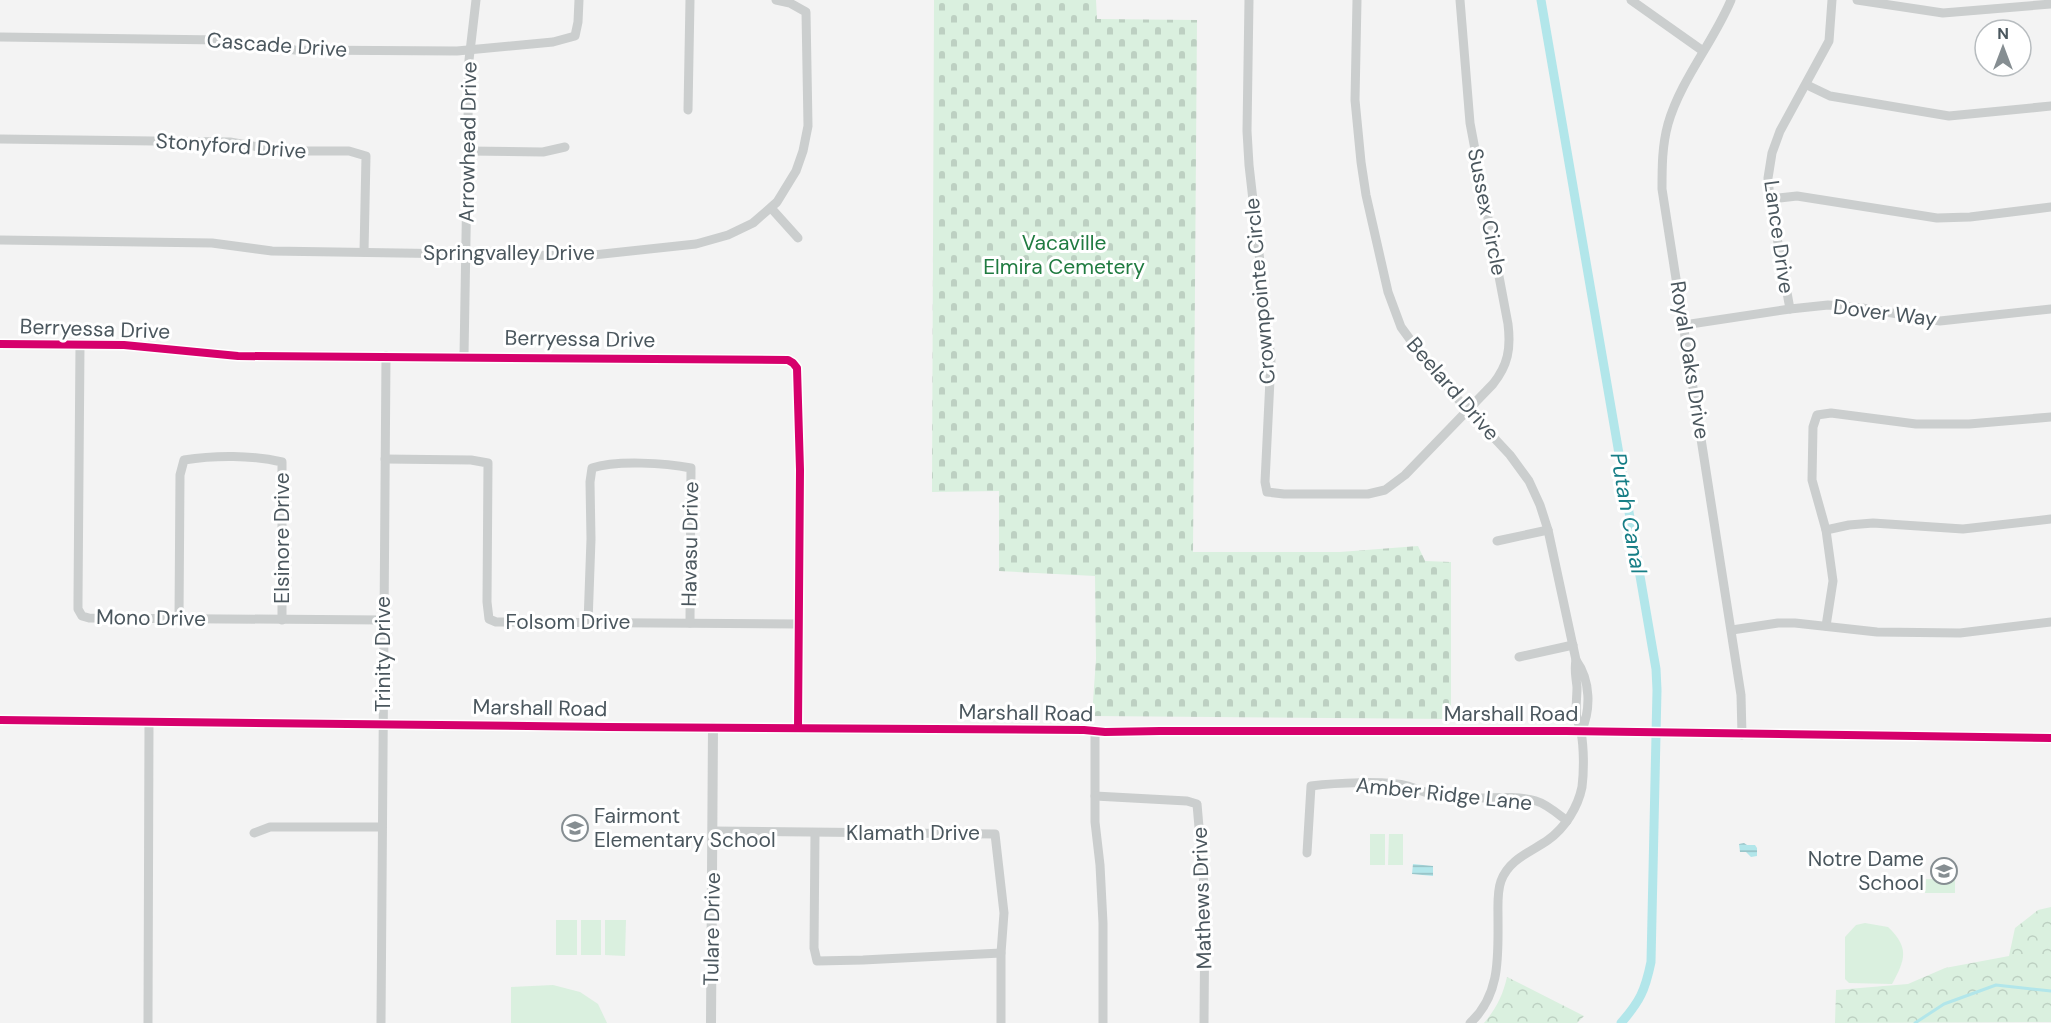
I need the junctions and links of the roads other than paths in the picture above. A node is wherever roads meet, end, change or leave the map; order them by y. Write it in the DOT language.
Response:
graph roads {
  1 [pos="476,0"];
  2 [pos="579,0"];
  3 [pos="690,0"];
  4 [pos="776,0"];
  5 [pos="1249,0"];
  6 [pos="1357,0"];
  7 [pos="1460,0"];
  8 [pos="1631,0"];
  9 [pos="1731,0"];
  10 [pos="1833,0"];
  11 [pos="1857,0"];
  12 [pos="2051,4"];
  13 [pos="0,37"];
  14 [pos="470,49"];
  15 [pos="1703,51"];
  16 [pos="1806,85"];
  17 [pos="2051,106"];
  18 [pos="688,110"];
  19 [pos="0,139"];
  20 [pos="565,147"];
  21 [pos="468,151"];
  22 [pos="1770,199"];
  23 [pos="2051,207"];
  24 [pos="771,208"];
  25 [pos="798,238"];
  26 [pos="0,240"];
  27 [pos="363,252"];
  28 [pos="466,253"];
  29 [pos="1790,309"];
  30 [pos="2051,309"];
  31 [pos="1684,325"];
  32 [pos="0,344"];
  33 [pos="80,345"];
  34 [pos="386,356"];
  35 [pos="464,356"];
  36 [pos="1468,408"];
  37 [pos="2051,417"];
  38 [pos="385,459"];
  39 [pos="2051,519"];
  40 [pos="1548,530"];
  41 [pos="1826,530"];
  42 [pos="1497,541"];
  43 [pos="179,619"];
  44 [pos="282,620"];
  45 [pos="384,620"];
  46 [pos="2051,622"];
  47 [pos="588,623"];
  48 [pos="690,623"];
  49 [pos="798,624"];
  50 [pos="1826,626"];
  51 [pos="1732,630"];
  52 [pos="1573,645"];
  53 [pos="1518,657"];
  54 [pos="0,720"];
  55 [pos="149,722"];
  56 [pos="383,724"];
  57 [pos="713,727"];
  58 [pos="798,728"];
  59 [pos="1095,731"];
  60 [pos="1581,732"];
  61 [pos="1742,735"];
  62 [pos="2051,738"];
  63 [pos="1095,796"];
  64 [pos="1567,821"];
  65 [pos="382,827"];
  66 [pos="713,831"];
  67 [pos="254,833"];
  68 [pos="815,833"];
  69 [pos="1307,853"];
  70 [pos="1001,953"];
  71 [pos="148,1023"];
  72 [pos="381,1023"];
  73 [pos="711,1023"];
  74 [pos="1001,1023"];
  75 [pos="1103,1023"];
  76 [pos="1204,1023"];
  77 [pos="1470,1023"];
  1 -- 14 [label="street, Arrowhead Drive"];
  2 -- 14 [label="street, Cascade Drive"];
  3 -- 18 [label="street"];
  4 -- 24 [label="street, Springvalley Drive"];
  5 -- 36 [label="street, Crownpointe Circle"];
  6 -- 36 [label="street, Beelard Drive"];
  7 -- 36 [label="street, Sussex Circle"];
  8 -- 15 [label="street"];
  9 -- 15 [label="street, Royal Oaks Drive"];
  10 -- 16 [label="street, Lance Drive"];
  11 -- 12 [label="street"];
  13 -- 14 [label="street, Cascade Drive"];
  14 -- 21 [label="street, Arrowhead Drive"];
  15 -- 31 [label="street, Royal Oaks Drive"];
  16 -- 17 [label="street"];
  16 -- 22 [label="street, Lance Drive"];
  19 -- 27 [label="street, Stonyford Drive"];
  20 -- 21 [label="street"];
  21 -- 28 [label="street, Arrowhead Drive"];
  22 -- 23 [label="street"];
  22 -- 29 [label="street, Lance Drive"];
  24 -- 25 [label="street"];
  24 -- 28 [label="street, Springvalley Drive"];
  26 -- 27 [label="street, Springvalley Drive"];
  27 -- 28 [label="street, Springvalley Drive"];
  28 -- 35 [label="street, Arrowhead Drive"];
  29 -- 30 [label="street, Dover Way"];
  29 -- 31 [label="street, Dover Way"];
  31 -- 51 [label="street, Royal Oaks Drive"];
  32 -- 33 [label="street, Berryessa Drive"];
  33 -- 34 [label="street, Berryessa Drive"];
  33 -- 43 [label="street, Mono Drive"];
  34 -- 35 [label="street, Berryessa Drive"];
  34 -- 38 [label="street, Trinity Drive"];
  35 -- 49 [label="street, Berryessa Drive"];
  36 -- 40 [label="street, Beelard Drive"];
  37 -- 41 [label="street"];
  38 -- 45 [label="street, Trinity Drive"];
  38 -- 47 [label="street, Folsom Drive"];
  39 -- 41 [label="street"];
  40 -- 42 [label="street"];
  40 -- 52 [label="street, Beelard Drive"];
  41 -- 50 [label="street"];
  43 -- 44 [label="street, Mono Drive"];
  43 -- 44 [label="street, Elsinore Drive"];
  44 -- 45 [label="street, Mono Drive"];
  45 -- 56 [label="street, Trinity Drive"];
  46 -- 50 [label="street"];
  47 -- 48 [label="street, Folsom Drive"];
  47 -- 48 [label="street, Havasu Drive"];
  48 -- 49 [label="street, Folsom Drive"];
  49 -- 58 [label="street, Berryessa Drive"];
  50 -- 51 [label="street"];
  51 -- 61 [label="street, Royal Oaks Drive"];
  52 -- 53 [label="street"];
  52 -- 60 [label="street, Beelard Drive"];
  54 -- 55 [label="street, Marshall Road"];
  55 -- 56 [label="street, Marshall Road"];
  55 -- 71 [label="street"];
  56 -- 57 [label="street, Marshall Road"];
  56 -- 65 [label="street, Trinity Drive"];
  57 -- 58 [label="street, Marshall Road"];
  57 -- 66 [label="street, Tulare Drive"];
  58 -- 59 [label="street, Marshall Road"];
  59 -- 60 [label="street, Marshall Road"];
  59 -- 63 [label="street"];
  60 -- 61 [label="street, Marshall Road"];
  60 -- 64 [label="street, Beelard Drive"];
  61 -- 62 [label="street, Marshall Road"];
  63 -- 75 [label="street"];
  63 -- 76 [label="street, Mathews Drive"];
  64 -- 69 [label="street, Amber Ridge Lane"];
  64 -- 77 [label="street, Beelard Drive"];
  65 -- 67 [label="street"];
  65 -- 72 [label="street, Trinity Drive"];
  66 -- 68 [label="street, Klamath Drive"];
  66 -- 73 [label="street, Tulare Drive"];
  68 -- 70 [label="street, Klamath Drive"];
  68 -- 70 [label="street"];
  70 -- 74 [label="street, Klamath Drive"];
}
